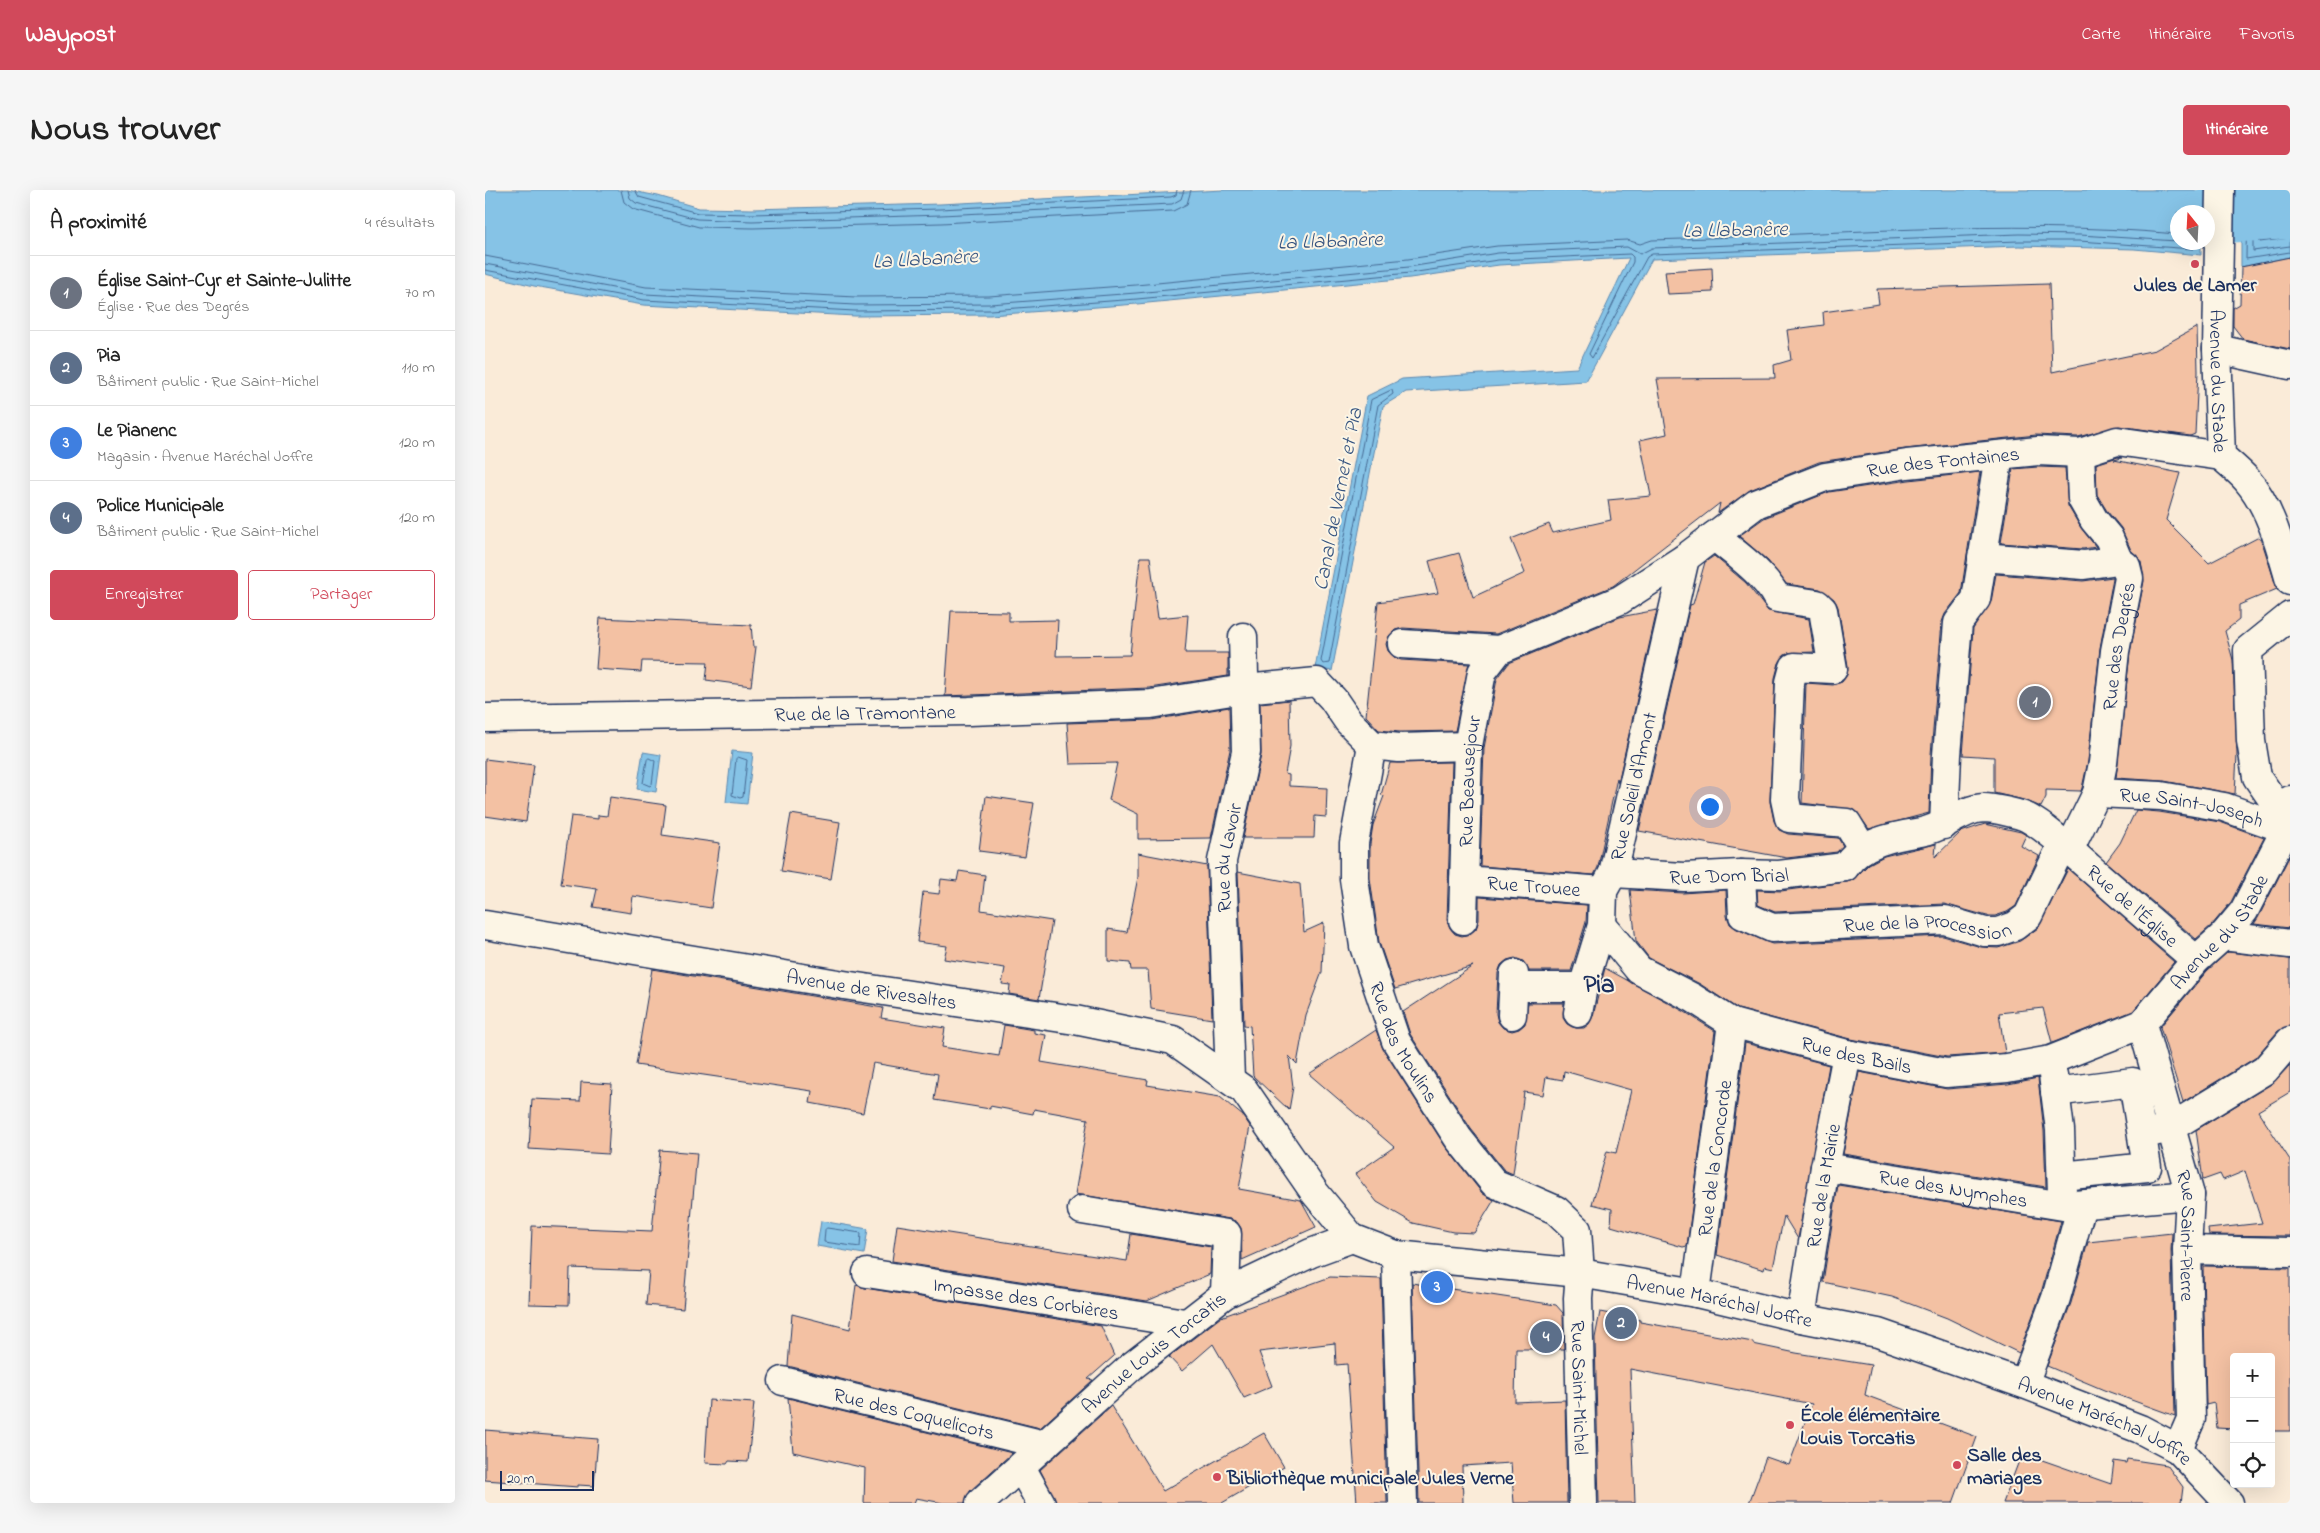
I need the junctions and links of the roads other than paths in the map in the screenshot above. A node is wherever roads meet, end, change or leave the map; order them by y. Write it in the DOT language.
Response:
graph roads {
  1 [pos="2220,190"];
  2 [pos="2217,349"];
  3 [pos="2290,365"];
  4 [pos="2080,453"];
  5 [pos="1999,455"];
  6 [pos="2221,456"];
  7 [pos="1714,536"];
  8 [pos="1982,557"];
  9 [pos="1685,558"];
  10 [pos="2118,560"];
  11 [pos="2290,581"];
  12 [pos="2290,616"];
  13 [pos="1243,637"];
  14 [pos="1402,644"];
  15 [pos="1499,650"];
  16 [pos="1244,690"];
  17 [pos="485,718"];
  18 [pos="1372,745"];
  19 [pos="1468,746"];
  20 [pos="2097,793"];
  21 [pos="2287,816"];
  22 [pos="2027,817"];
  23 [pos="1945,825"];
  24 [pos="2066,846"];
  25 [pos="1854,858"];
  26 [pos="1741,874"];
  27 [pos="1465,880"];
  28 [pos="1608,882"];
  29 [pos="1463,920"];
  30 [pos="485,925"];
  31 [pos="1602,925"];
  32 [pos="2223,936"];
  33 [pos="2290,944"];
  34 [pos="2196,960"];
  35 [pos="1512,1015"];
  36 [pos="1732,1023"];
  37 [pos="2142,1024"];
  38 [pos="2290,1042"];
  39 [pos="1847,1054"];
  40 [pos="2051,1060"];
  41 [pos="1237,1084"];
  42 [pos="2055,1092"];
  43 [pos="2170,1128"];
  44 [pos="2142,1134"];
  45 [pos="1825,1167"];
  46 [pos="2062,1176"];
  47 [pos="2190,1195"];
  48 [pos="2073,1206"];
  49 [pos="1082,1210"];
  50 [pos="1352,1238"];
  51 [pos="2187,1250"];
  52 [pos="2290,1252"];
  53 [pos="1396,1255"];
  54 [pos="1580,1272"];
  55 [pos="867,1273"];
  56 [pos="1696,1293"];
  57 [pos="1225,1294"];
  58 [pos="1801,1318"];
  59 [pos="1185,1323"];
  60 [pos="783,1381"];
  61 [pos="2024,1384"];
  62 [pos="1045,1445"];
  63 [pos="2178,1449"];
  64 [pos="1021,1467"];
  65 [pos="980,1503"];
  66 [pos="1041,1503"];
  67 [pos="1403,1503"];
  68 [pos="1583,1503"];
  69 [pos="2229,1503"];
  1 -- 2 [label="street, Avenue du Stade"];
  2 -- 3 [label="street"];
  2 -- 6 [label="street, Avenue du Stade"];
  4 -- 5 [label="street, Rue des Fontaines"];
  4 -- 6 [label="street, Rue des Fontaines"];
  4 -- 10 [label="street, Rue des Degrés"];
  5 -- 7 [label="street, Rue des Fontaines"];
  5 -- 8 [label="street"];
  6 -- 11 [label="street, Avenue du Stade"];
  7 -- 9 [label="street, Rue des Fontaines"];
  7 -- 25 [label="street"];
  8 -- 10 [label="street"];
  8 -- 23 [label="street"];
  9 -- 15 [label="street, Rue Beausejour"];
  9 -- 28 [label="street, Rue Soleil d'Amont"];
  10 -- 20 [label="street, Rue des Degrés"];
  12 -- 21 [label="street"];
  13 -- 16 [label="street, Rue du Lavoir"];
  14 -- 15 [label="street, Rue Beausejour"];
  15 -- 19 [label="street, Rue Beausejour"];
  16 -- 17 [label="street, Rue de la Tramontane"];
  16 -- 18 [label="street, Rue de la Tramontane"];
  16 -- 41 [label="street, Rue du Lavoir"];
  18 -- 19 [label="street"];
  18 -- 54 [label="street, Rue des Moulins"];
  19 -- 27 [label="street, Rue Beausejour"];
  20 -- 21 [label="street, Rue Saint-Joseph"];
  20 -- 24 [label="street, Rue des Degrés"];
  21 -- 32 [label="street, Avenue du Stade"];
  22 -- 23 [label="street, Rue Dom Brial"];
  22 -- 24 [label="street, Rue de l'Église"];
  23 -- 25 [label="street, Rue Dom Brial"];
  24 -- 26 [label="street, Rue de la Procession"];
  24 -- 34 [label="street, Rue de l'Église"];
  25 -- 26 [label="street, Rue Dom Brial"];
  26 -- 28 [label="street, Rue Dom Brial"];
  27 -- 28 [label="street, Rue Trouee"];
  27 -- 29 [label="street, Rue Beausejour"];
  28 -- 31 [label="street, Rue Soleil d'Amont"];
  30 -- 41 [label="street, Avenue de Rivesaltes"];
  31 -- 35 [label="street, Rue Soleil d'Amont"];
  31 -- 36 [label="street, Rue des Bails"];
  32 -- 33 [label="street"];
  32 -- 34 [label="street, Avenue du Stade"];
  34 -- 37 [label="street, Avenue du Stade"];
  36 -- 39 [label="street, Rue des Bails"];
  36 -- 56 [label="street, Rue de la Concorde"];
  37 -- 40 [label="street, Rue des Bails"];
  37 -- 43 [label="street, Rue Saint-Pierre"];
  38 -- 43 [label="street"];
  39 -- 40 [label="street, Rue des Bails"];
  39 -- 45 [label="street, Rue de la Mairie"];
  40 -- 42 [label="street"];
  41 -- 50 [label="street"];
  42 -- 44 [label="street"];
  42 -- 46 [label="street"];
  43 -- 44 [label="street"];
  43 -- 47 [label="street, Rue Saint-Pierre"];
  44 -- 46 [label="street"];
  45 -- 48 [label="street, Rue des Nymphes"];
  45 -- 58 [label="street, Rue de la Mairie"];
  46 -- 48 [label="street"];
  47 -- 48 [label="street, Rue des Nymphes"];
  47 -- 51 [label="street, Rue Saint-Pierre"];
  48 -- 61 [label="street"];
  49 -- 57 [label="street"];
  50 -- 53 [label="street, Avenue Maréchal Joffre"];
  50 -- 57 [label="street, Avenue Louis Torcatis"];
  51 -- 52 [label="street"];
  51 -- 63 [label="street, Rue Saint-Pierre"];
  53 -- 54 [label="street, Avenue Maréchal Joffre"];
  53 -- 67 [label="street"];
  54 -- 56 [label="street, Avenue Maréchal Joffre"];
  54 -- 68 [label="street, Rue Saint-Michel"];
  55 -- 59 [label="street, Impasse des Corbières"];
  56 -- 58 [label="street, Avenue Maréchal Joffre"];
  57 -- 59 [label="street, Avenue Louis Torcatis"];
  58 -- 61 [label="street, Avenue Maréchal Joffre"];
  59 -- 62 [label="street, Avenue Louis Torcatis"];
  60 -- 62 [label="street, Rue des Coquelicots"];
  61 -- 63 [label="street, Avenue Maréchal Joffre"];
  62 -- 64 [label="street, Avenue Louis Torcatis"];
  63 -- 69 [label="street, Avenue Maréchal Joffre"];
  64 -- 65 [label="street, Avenue Louis Torcatis"];
  64 -- 66 [label="street"];
}
